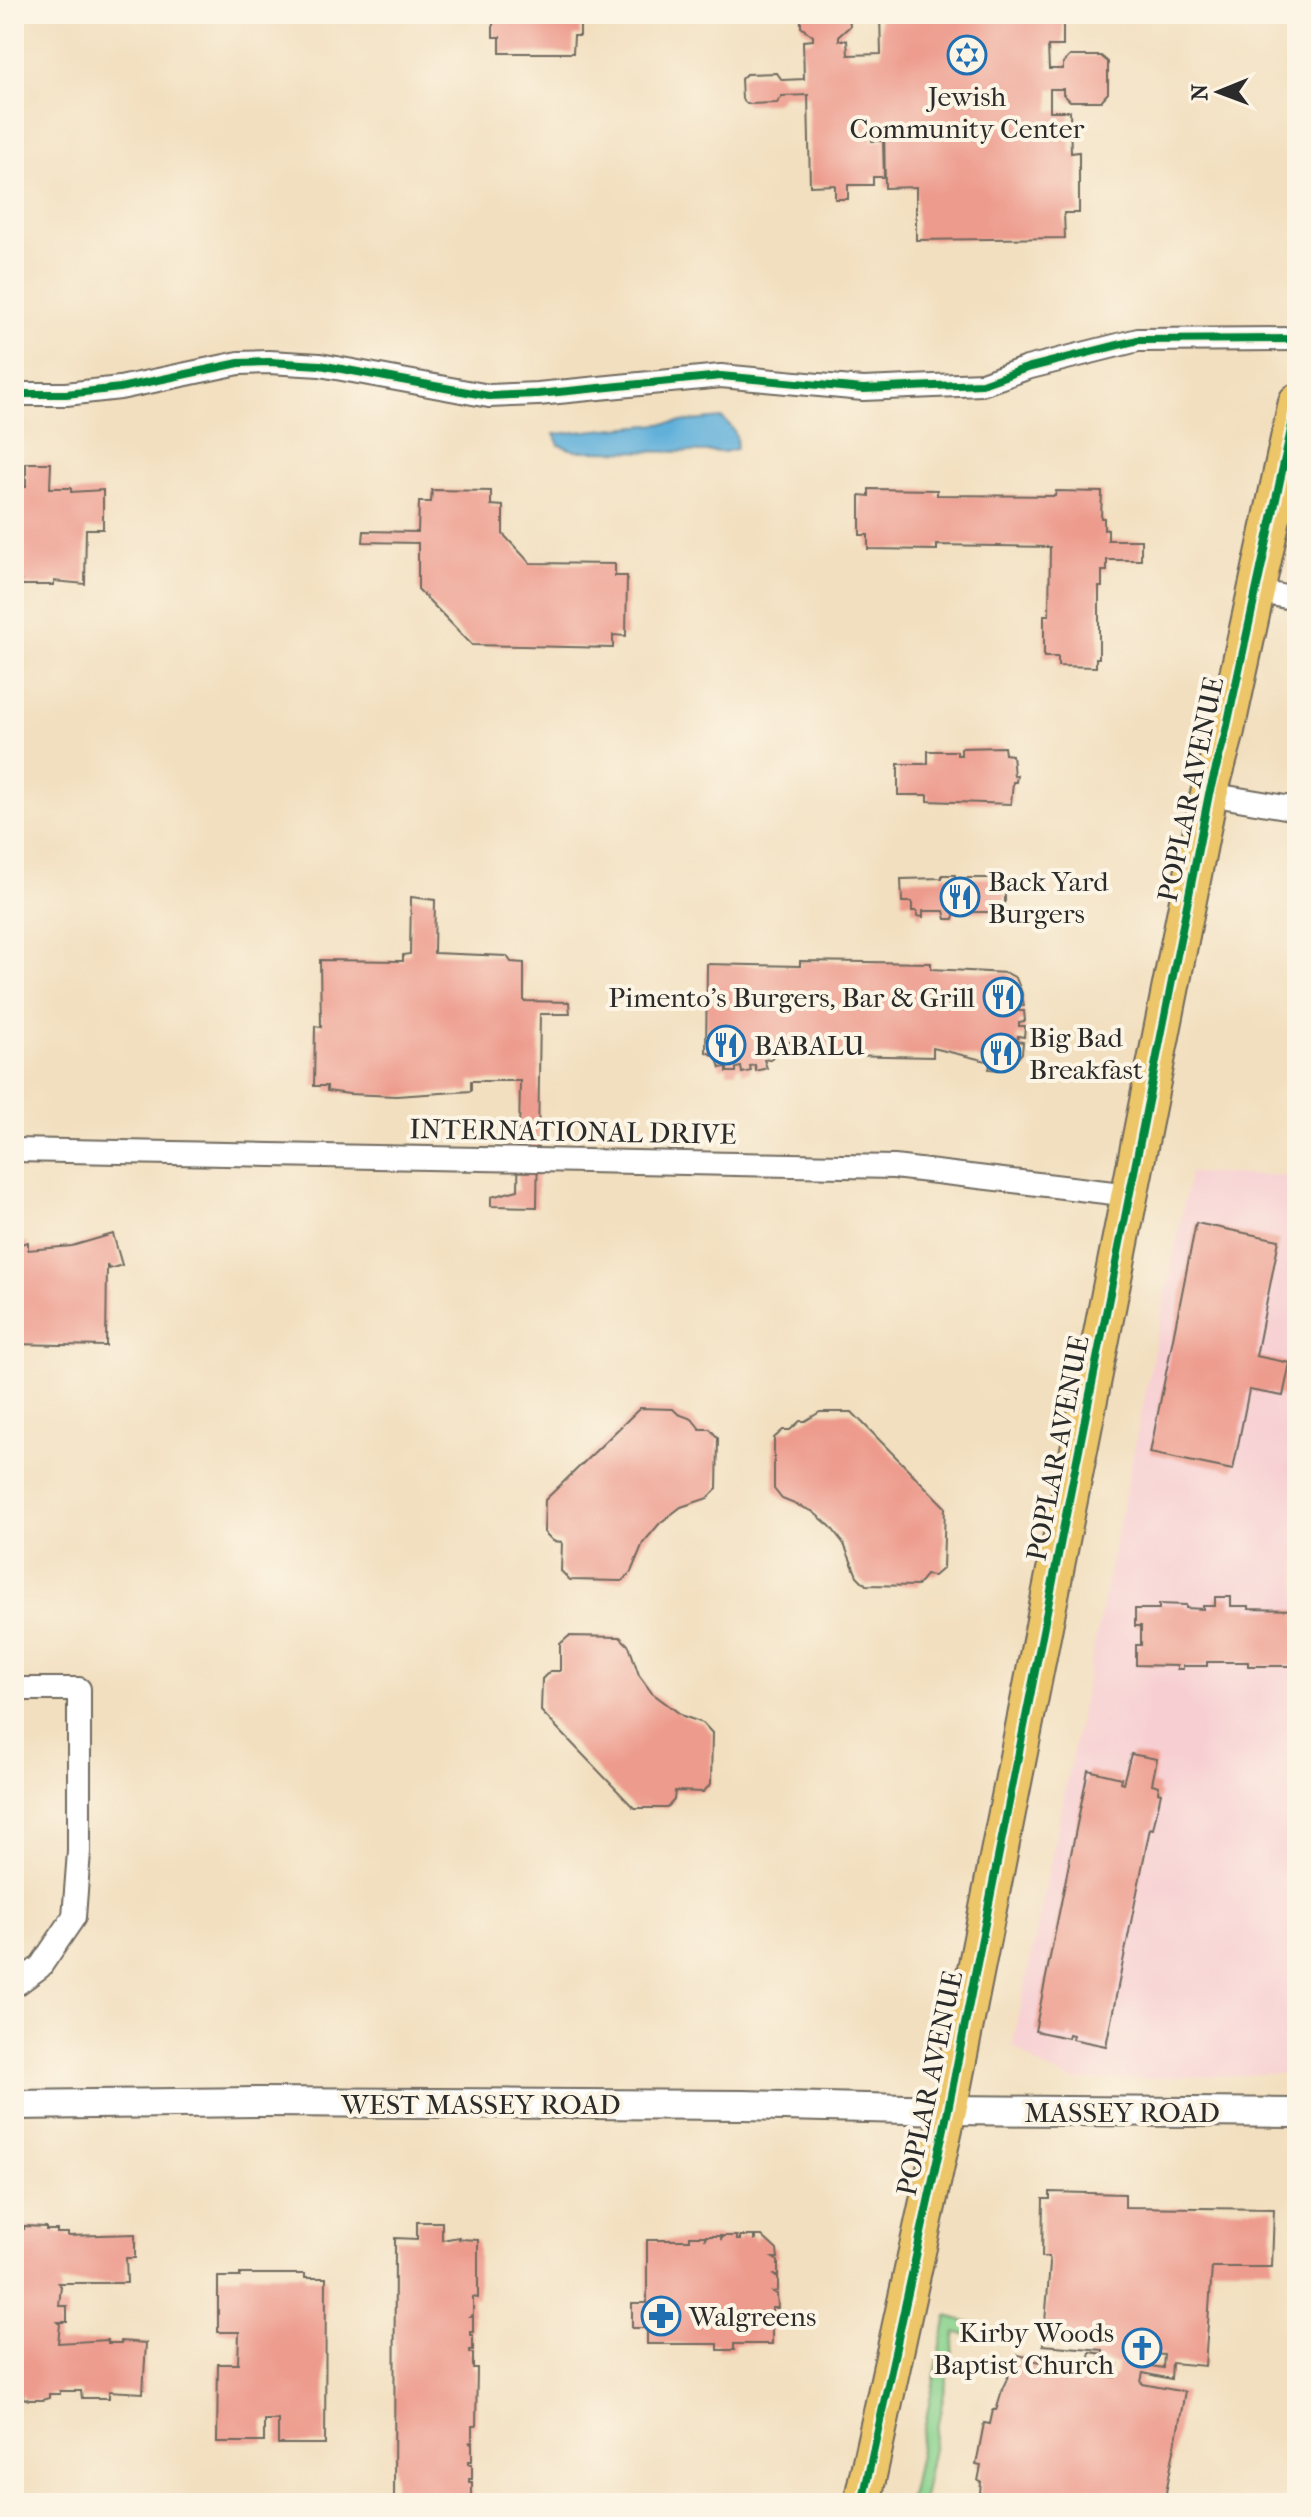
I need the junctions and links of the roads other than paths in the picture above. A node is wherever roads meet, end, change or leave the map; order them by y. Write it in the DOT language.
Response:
graph roads {
  1 [pos="1297,339"];
  2 [pos="14,394"];
  3 [pos="1297,402"];
  4 [pos="1255,591"];
  5 [pos="1297,599"];
  6 [pos="1209,794"];
  7 [pos="1297,809"];
  8 [pos="14,1150"];
  9 [pos="1130,1195"];
  10 [pos="14,1689"];
  11 [pos="14,1986"];
  12 [pos="14,2105"];
  13 [pos="948,2110"];
  14 [pos="1297,2113"];
  15 [pos="862,2503"];
  1 -- 2 [label="street"];
  3 -- 4 [label="main road, POPLAR AVENUE"];
  4 -- 5 [label="street"];
  4 -- 6 [label="main road, POPLAR AVENUE"];
  6 -- 7 [label="street"];
  6 -- 9 [label="main road, POPLAR AVENUE"];
  8 -- 9 [label="street, INTERNATIONAL DRIVE"];
  9 -- 13 [label="main road, POPLAR AVENUE"];
  10 -- 11 [label="street"];
  12 -- 13 [label="street, WEST MASSEY ROAD"];
  13 -- 14 [label="street, MASSEY ROAD"];
  13 -- 15 [label="main road, POPLAR AVENUE"];
}
